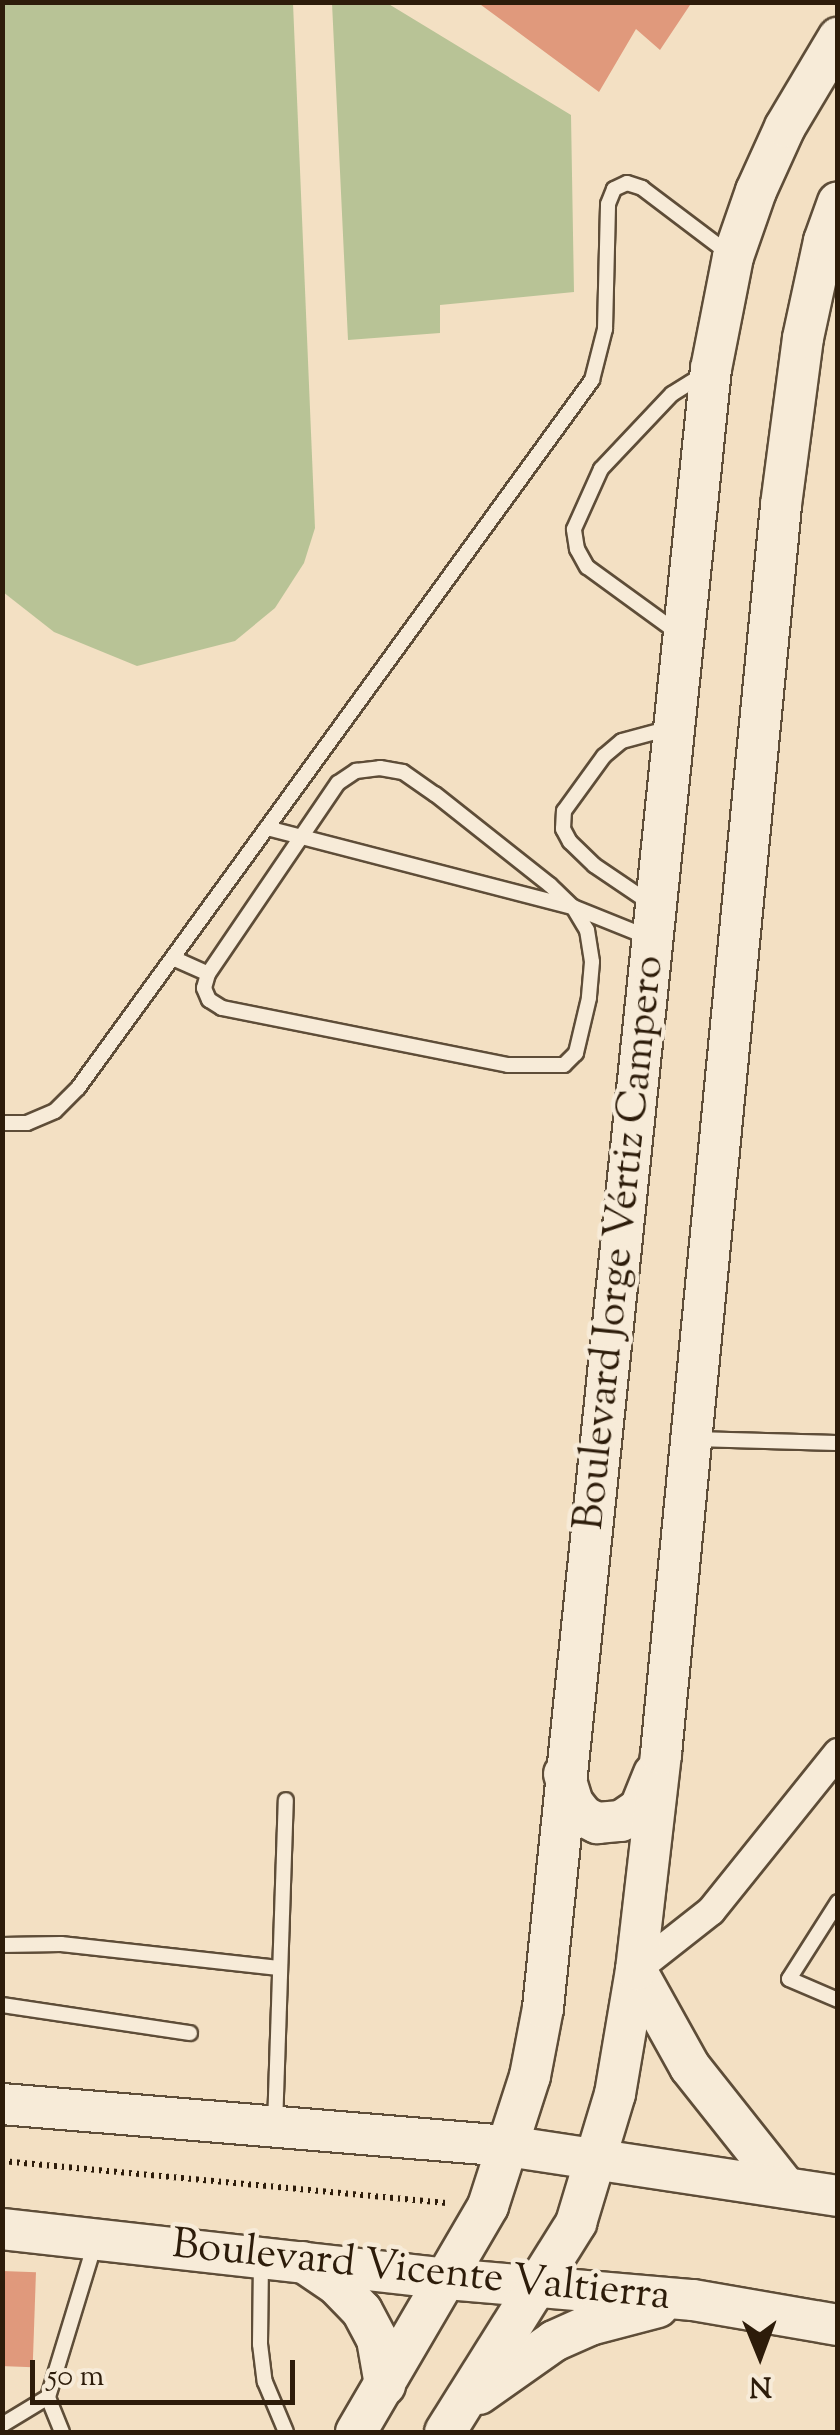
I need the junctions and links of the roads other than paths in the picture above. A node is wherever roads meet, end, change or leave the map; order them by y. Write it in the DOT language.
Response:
graph roads {
  1 [pos="838,38"];
  2 [pos="838,202"];
  3 [pos="732,257"];
  4 [pos="711,369"];
  5 [pos="686,639"];
  6 [pos="676,727"];
  7 [pos="266,828"];
  8 [pos="300,838"];
  9 [pos="572,907"];
  10 [pos="654,922"];
  11 [pos="175,959"];
  12 [pos="208,974"];
  13 [pos="2,1124"];
  14 [pos="691,1439"];
  15 [pos="838,1443"];
  16 [pos="838,1752"];
  17 [pos="661,1754"];
  18 [pos="564,1774"];
  19 [pos="286,1800"];
  20 [pos="838,1902"];
  21 [pos="2,1946"];
  22 [pos="279,1968"];
  23 [pos="636,1970"];
  24 [pos="838,2000"];
  25 [pos="2,2005"];
  26 [pos="190,2034"];
  27 [pos="2,2104"];
  28 [pos="275,2126"];
  29 [pos="507,2146"];
  30 [pos="599,2156"];
  31 [pos="786,2188"];
  32 [pos="838,2196"];
  33 [pos="2,2228"];
  34 [pos="96,2240"];
  35 [pos="280,2257"];
  36 [pos="447,2280"];
  37 [pos="537,2286"];
  38 [pos="693,2300"];
  39 [pos="838,2325"];
  40 [pos="386,2386"];
  41 [pos="48,2397"];
  42 [pos="452,2420"];
  43 [pos="2,2425"];
  44 [pos="62,2432"];
  45 [pos="286,2432"];
  46 [pos="356,2432"];
  1 -- 3 [label="main road, Boulevard Jorge Vértiz Campero"];
  2 -- 14 [label="main road, Boulevard Jorge Vértiz Campero"];
  3 -- 4 [label="main road, Boulevard Jorge Vértiz Campero"];
  3 -- 7 [label="lane"];
  4 -- 5 [label="main road, Boulevard Jorge Vértiz Campero"];
  4 -- 5 [label="lane"];
  5 -- 6 [label="main road, Boulevard Jorge Vértiz Campero"];
  6 -- 10 [label="main road, Boulevard Jorge Vértiz Campero"];
  6 -- 10 [label="lane"];
  7 -- 8 [label="lane"];
  7 -- 11 [label="lane"];
  8 -- 9 [label="lane"];
  8 -- 9 [label="lane"];
  8 -- 12 [label="lane"];
  9 -- 10 [label="lane"];
  9 -- 12 [label="lane"];
  10 -- 18 [label="main road, Boulevard Jorge Vértiz Campero"];
  11 -- 12 [label="lane"];
  11 -- 13 [label="lane"];
  14 -- 15 [label="lane"];
  14 -- 17 [label="main road, Boulevard Jorge Vértiz Campero"];
  16 -- 23 [label="street"];
  17 -- 18 [label="main road"];
  17 -- 23 [label="main road, Boulevard Jorge Vértiz Campero"];
  18 -- 29 [label="main road, Boulevard Jorge Vértiz Campero"];
  19 -- 22 [label="lane"];
  20 -- 24 [label="lane"];
  21 -- 22 [label="lane"];
  22 -- 28 [label="lane"];
  23 -- 30 [label="main road, Boulevard Jorge Vértiz Campero"];
  23 -- 31 [label="main road"];
  25 -- 26 [label="lane"];
  27 -- 28 [label="main road"];
  28 -- 29 [label="main road"];
  29 -- 30 [label="main road"];
  29 -- 36 [label="main road, Boulevard Jorge Vértiz Campero"];
  30 -- 31 [label="main road"];
  30 -- 37 [label="main road, Boulevard Jorge Vértiz Campero"];
  31 -- 32 [label="main road"];
  33 -- 34 [label="main road, Boulevard Vicente Valtierra"];
  34 -- 35 [label="main road, Boulevard Vicente Valtierra"];
  34 -- 41 [label="lane"];
  35 -- 36 [label="main road, Boulevard Vicente Valtierra"];
  35 -- 40 [label="main road"];
  35 -- 45 [label="lane"];
  36 -- 37 [label="main road, Boulevard Vicente Valtierra"];
  36 -- 40 [label="main road, Boulevard Jorge Vértiz Campero"];
  37 -- 38 [label="main road, Boulevard Vicente Valtierra"];
  37 -- 42 [label="main road, Boulevard Jorge Vértiz Campero"];
  38 -- 39 [label="main road, Boulevard Vicente Valtierra"];
  38 -- 42 [label="main road"];
  40 -- 46 [label="main road, Boulevard Jorge Vértiz Campero"];
  41 -- 43 [label="lane"];
  41 -- 44 [label="lane"];
}
